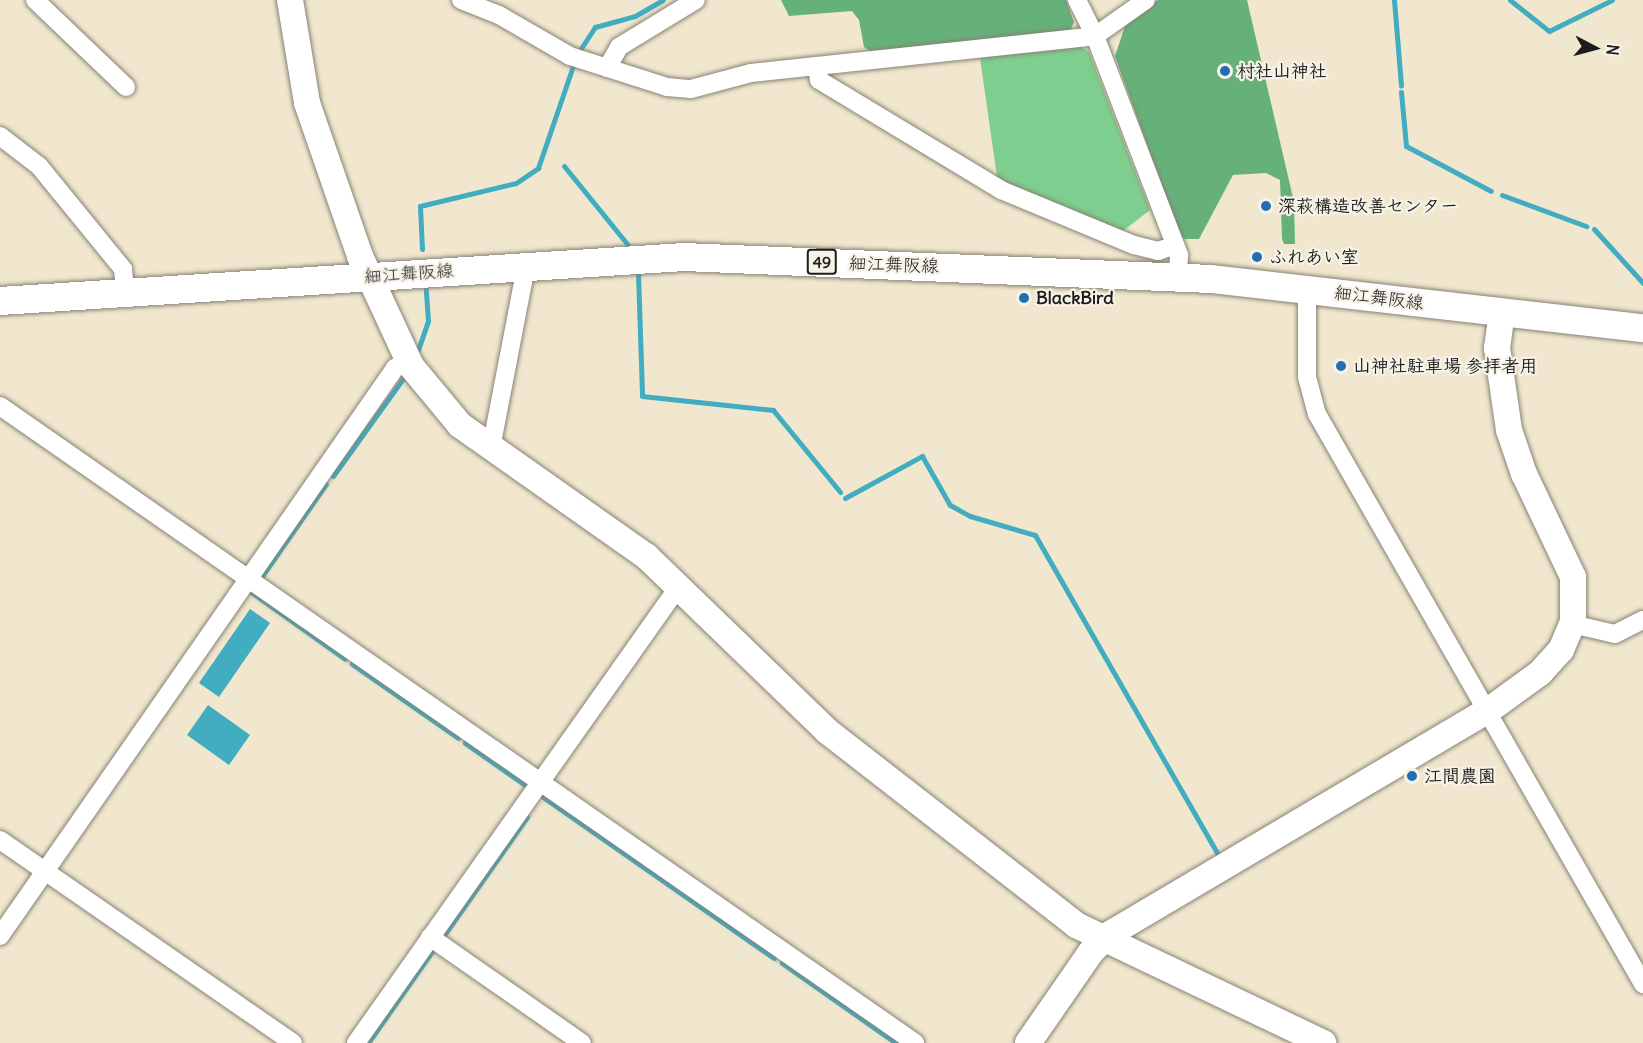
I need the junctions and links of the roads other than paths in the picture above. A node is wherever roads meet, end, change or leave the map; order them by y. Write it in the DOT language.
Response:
graph roads {
  1 [pos="35,0"];
  2 [pos="290,0"];
  3 [pos="461,0"];
  4 [pos="696,0"];
  5 [pos="1077,0"];
  6 [pos="1146,0"];
  7 [pos="1095,36"];
  8 [pos="817,66"];
  9 [pos="607,68"];
  10 [pos="126,87"];
  11 [pos="0,136"];
  12 [pos="1175,245"];
  13 [pos="522,266"];
  14 [pos="369,277"];
  15 [pos="1178,277"];
  16 [pos="1307,289"];
  17 [pos="125,292"];
  18 [pos="0,301"];
  19 [pos="1502,313"];
  20 [pos="1643,328"];
  21 [pos="408,360"];
  22 [pos="0,406"];
  23 [pos="487,447"];
  24 [pos="248,579"];
  25 [pos="679,586"];
  26 [pos="1643,620"];
  27 [pos="1572,624"];
  28 [pos="1489,710"];
  29 [pos="540,782"];
  30 [pos="0,840"];
  31 [pos="45,871"];
  32 [pos="0,936"];
  33 [pos="430,937"];
  34 [pos="1103,940"];
  35 [pos="1643,984"];
  36 [pos="293,1043"];
  37 [pos="356,1043"];
  38 [pos="582,1043"];
  39 [pos="915,1043"];
  40 [pos="1028,1043"];
  41 [pos="1323,1043"];
  1 -- 10 [label="street"];
  2 -- 14 [label="street"];
  3 -- 9 [label="street"];
  4 -- 9 [label="street"];
  5 -- 7 [label="street"];
  6 -- 7 [label="street"];
  7 -- 8 [label="street"];
  7 -- 12 [label="street"];
  8 -- 9 [label="street"];
  8 -- 12 [label="street"];
  11 -- 17 [label="street"];
  12 -- 15 [label="street"];
  13 -- 14 [label="main road, 細江舞阪線 / 49"];
  13 -- 15 [label="main road, 細江舞阪線 / 49"];
  13 -- 23 [label="street"];
  14 -- 17 [label="main road, 細江舞阪線 / 49"];
  14 -- 21 [label="street"];
  15 -- 16 [label="main road, 細江舞阪線 / 49"];
  16 -- 19 [label="main road, 細江舞阪線 / 49"];
  16 -- 28 [label="street"];
  17 -- 18 [label="main road, 細江舞阪線 / 49"];
  19 -- 20 [label="main road, 細江舞阪線 / 49"];
  19 -- 27 [label="street"];
  21 -- 23 [label="street"];
  21 -- 24 [label="street"];
  22 -- 24 [label="street"];
  23 -- 25 [label="street"];
  24 -- 29 [label="street"];
  24 -- 31 [label="street"];
  25 -- 29 [label="street"];
  25 -- 34 [label="street"];
  26 -- 27 [label="street"];
  27 -- 28 [label="street"];
  28 -- 34 [label="street"];
  28 -- 35 [label="street"];
  29 -- 33 [label="street"];
  29 -- 39 [label="street"];
  30 -- 31 [label="street"];
  31 -- 32 [label="street"];
  31 -- 36 [label="street"];
  33 -- 37 [label="street"];
  33 -- 38 [label="street"];
  34 -- 40 [label="street"];
  34 -- 41 [label="street"];
}
